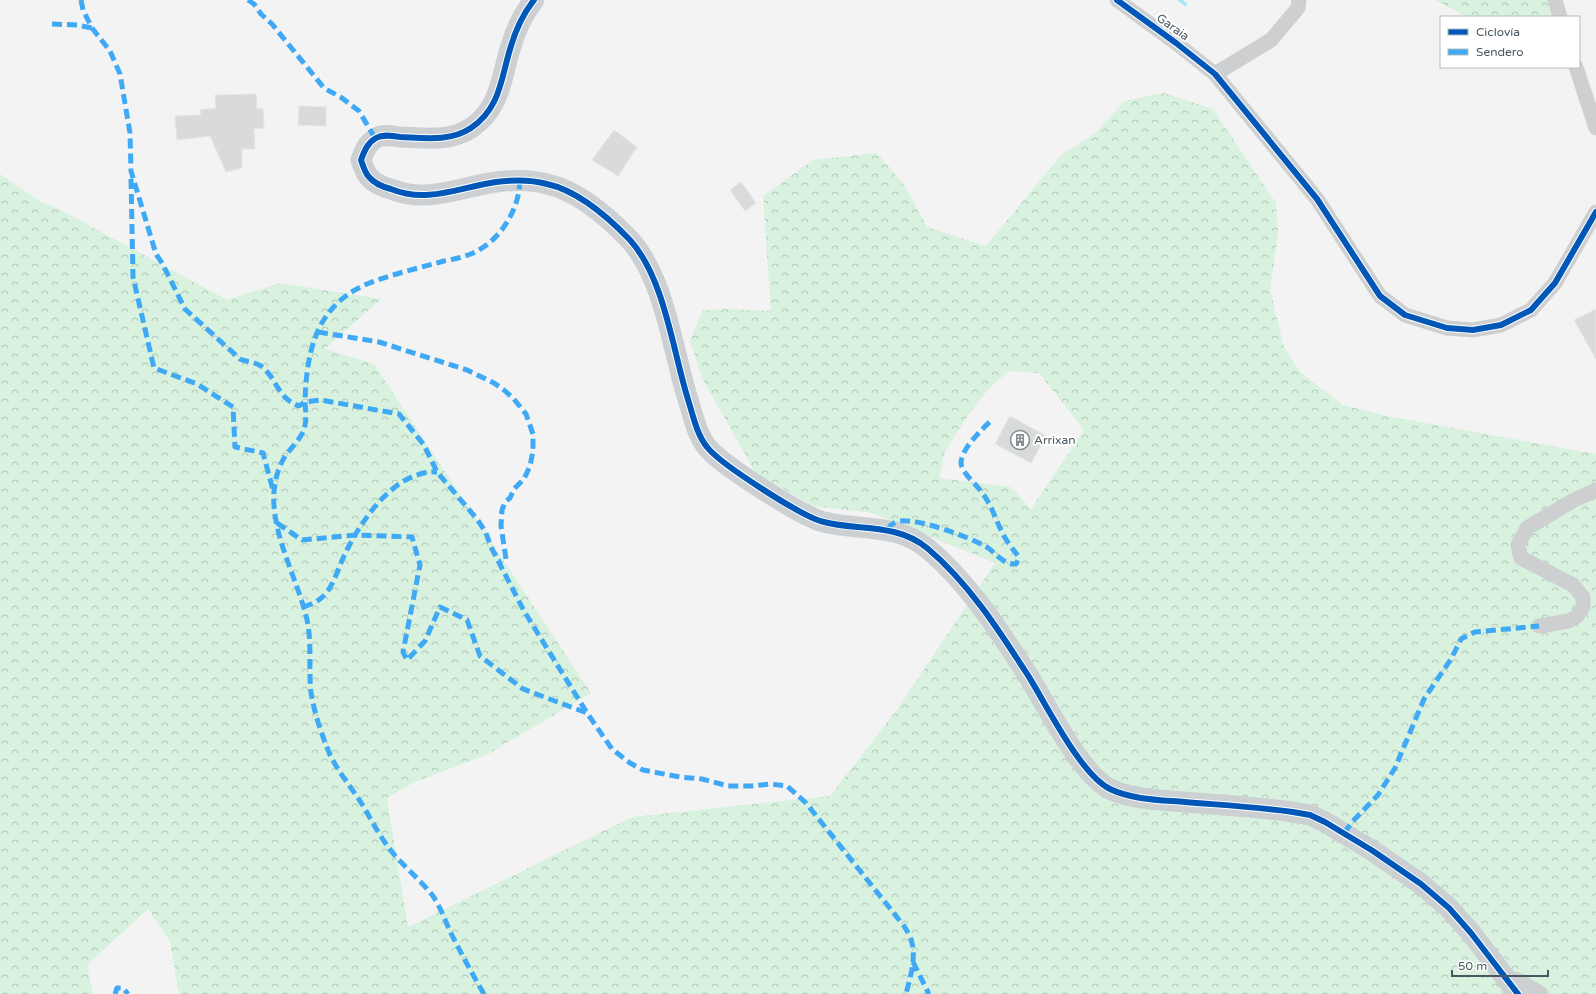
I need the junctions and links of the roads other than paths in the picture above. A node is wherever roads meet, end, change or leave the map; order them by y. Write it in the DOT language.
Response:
graph roads {
  1 [pos="534,0"];
  2 [pos="1117,0"];
  3 [pos="1299,0"];
  4 [pos="1555,0"];
  5 [pos="1560,16"];
  6 [pos="1576,68"];
  7 [pos="1215,74"];
  8 [pos="1596,128"];
  9 [pos="1596,212"];
  10 [pos="1596,490"];
  11 [pos="1539,626"];
  12 [pos="1504,977"];
  13 [pos="1518,994"];
  14 [pos="1541,994"];
  1 -- 12 [label="street"];
  2 -- 7 [label="street, Garaia"];
  3 -- 7 [label="street"];
  4 -- 5 [label="street"];
  6 -- 8 [label="street"];
  7 -- 9 [label="street, Garaia"];
  10 -- 11 [label="street"];
  12 -- 13 [label="street"];
  12 -- 14 [label="street"];
}
